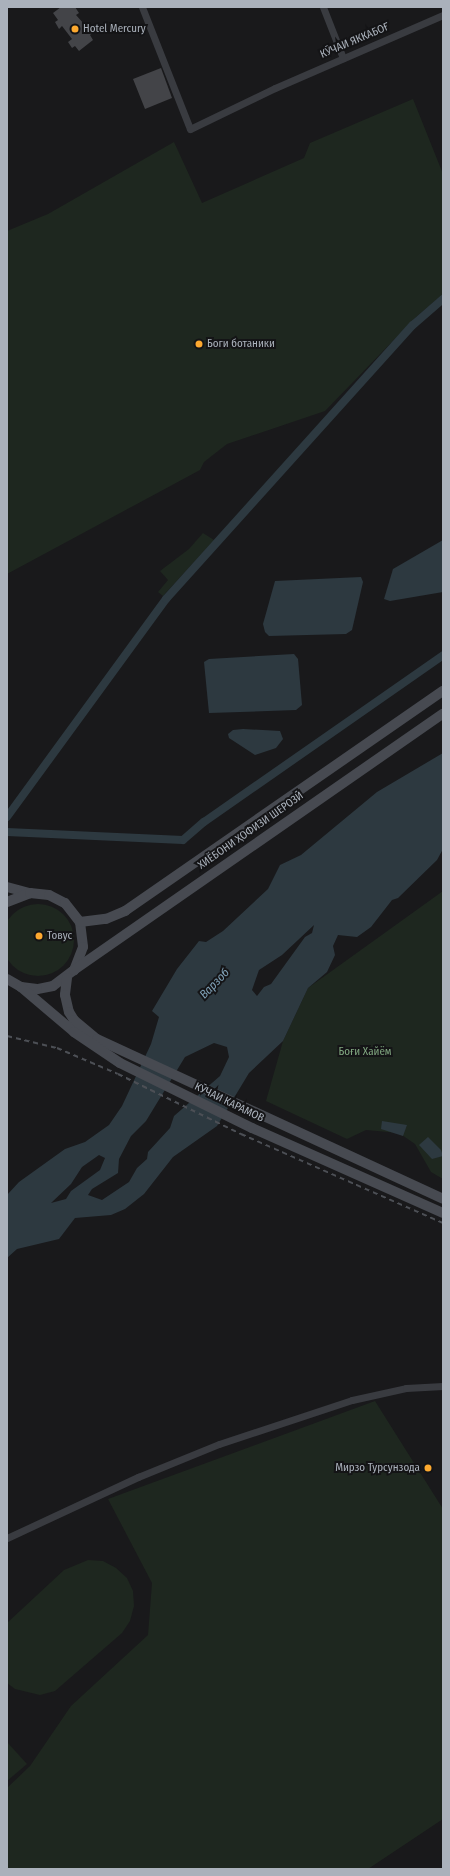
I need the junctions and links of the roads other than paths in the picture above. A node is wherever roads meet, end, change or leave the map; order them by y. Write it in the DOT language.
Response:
graph roads {
  1 [pos="142,7"];
  2 [pos="322,7"];
  3 [pos="443,15"];
  4 [pos="344,58"];
  5 [pos="443,691"];
  6 [pos="443,714"];
  7 [pos="7,886"];
  8 [pos="30,893"];
  9 [pos="7,902"];
  10 [pos="80,922"];
  11 [pos="71,974"];
  12 [pos="7,980"];
  13 [pos="21,987"];
  14 [pos="443,1199"];
  15 [pos="443,1213"];
  16 [pos="443,1386"];
  17 [pos="7,1538"];
  1 -- 4 [label="street, КӮЧАИ ЯККАБОҒ"];
  2 -- 4 [label="street"];
  3 -- 4 [label="street, КӮЧАИ ЯККАБОҒ"];
  5 -- 10 [label="main road, ХИЁБОНИ ҲОФИЗИ ШЕРОЗӢ"];
  6 -- 11 [label="main road, ХИЁБОНИ ҲОФИЗИ ШЕРОЗӢ"];
  7 -- 8 [label="main road"];
  8 -- 9 [label="main road"];
  8 -- 10 [label="main road"];
  10 -- 11 [label="main road"];
  11 -- 13 [label="main road, ХИЁБОНИ ҲОФИЗИ ШЕРОЗӢ"];
  11 -- 14 [label="main road, КӮЧАИ КАРАМОВ"];
  12 -- 13 [label="main road, ХИЁБОНИ ҲОФИЗИ ШЕРОЗӢ"];
  13 -- 15 [label="main road, КӮЧАИ КАРАМОВ"];
  16 -- 17 [label="street"];
}
